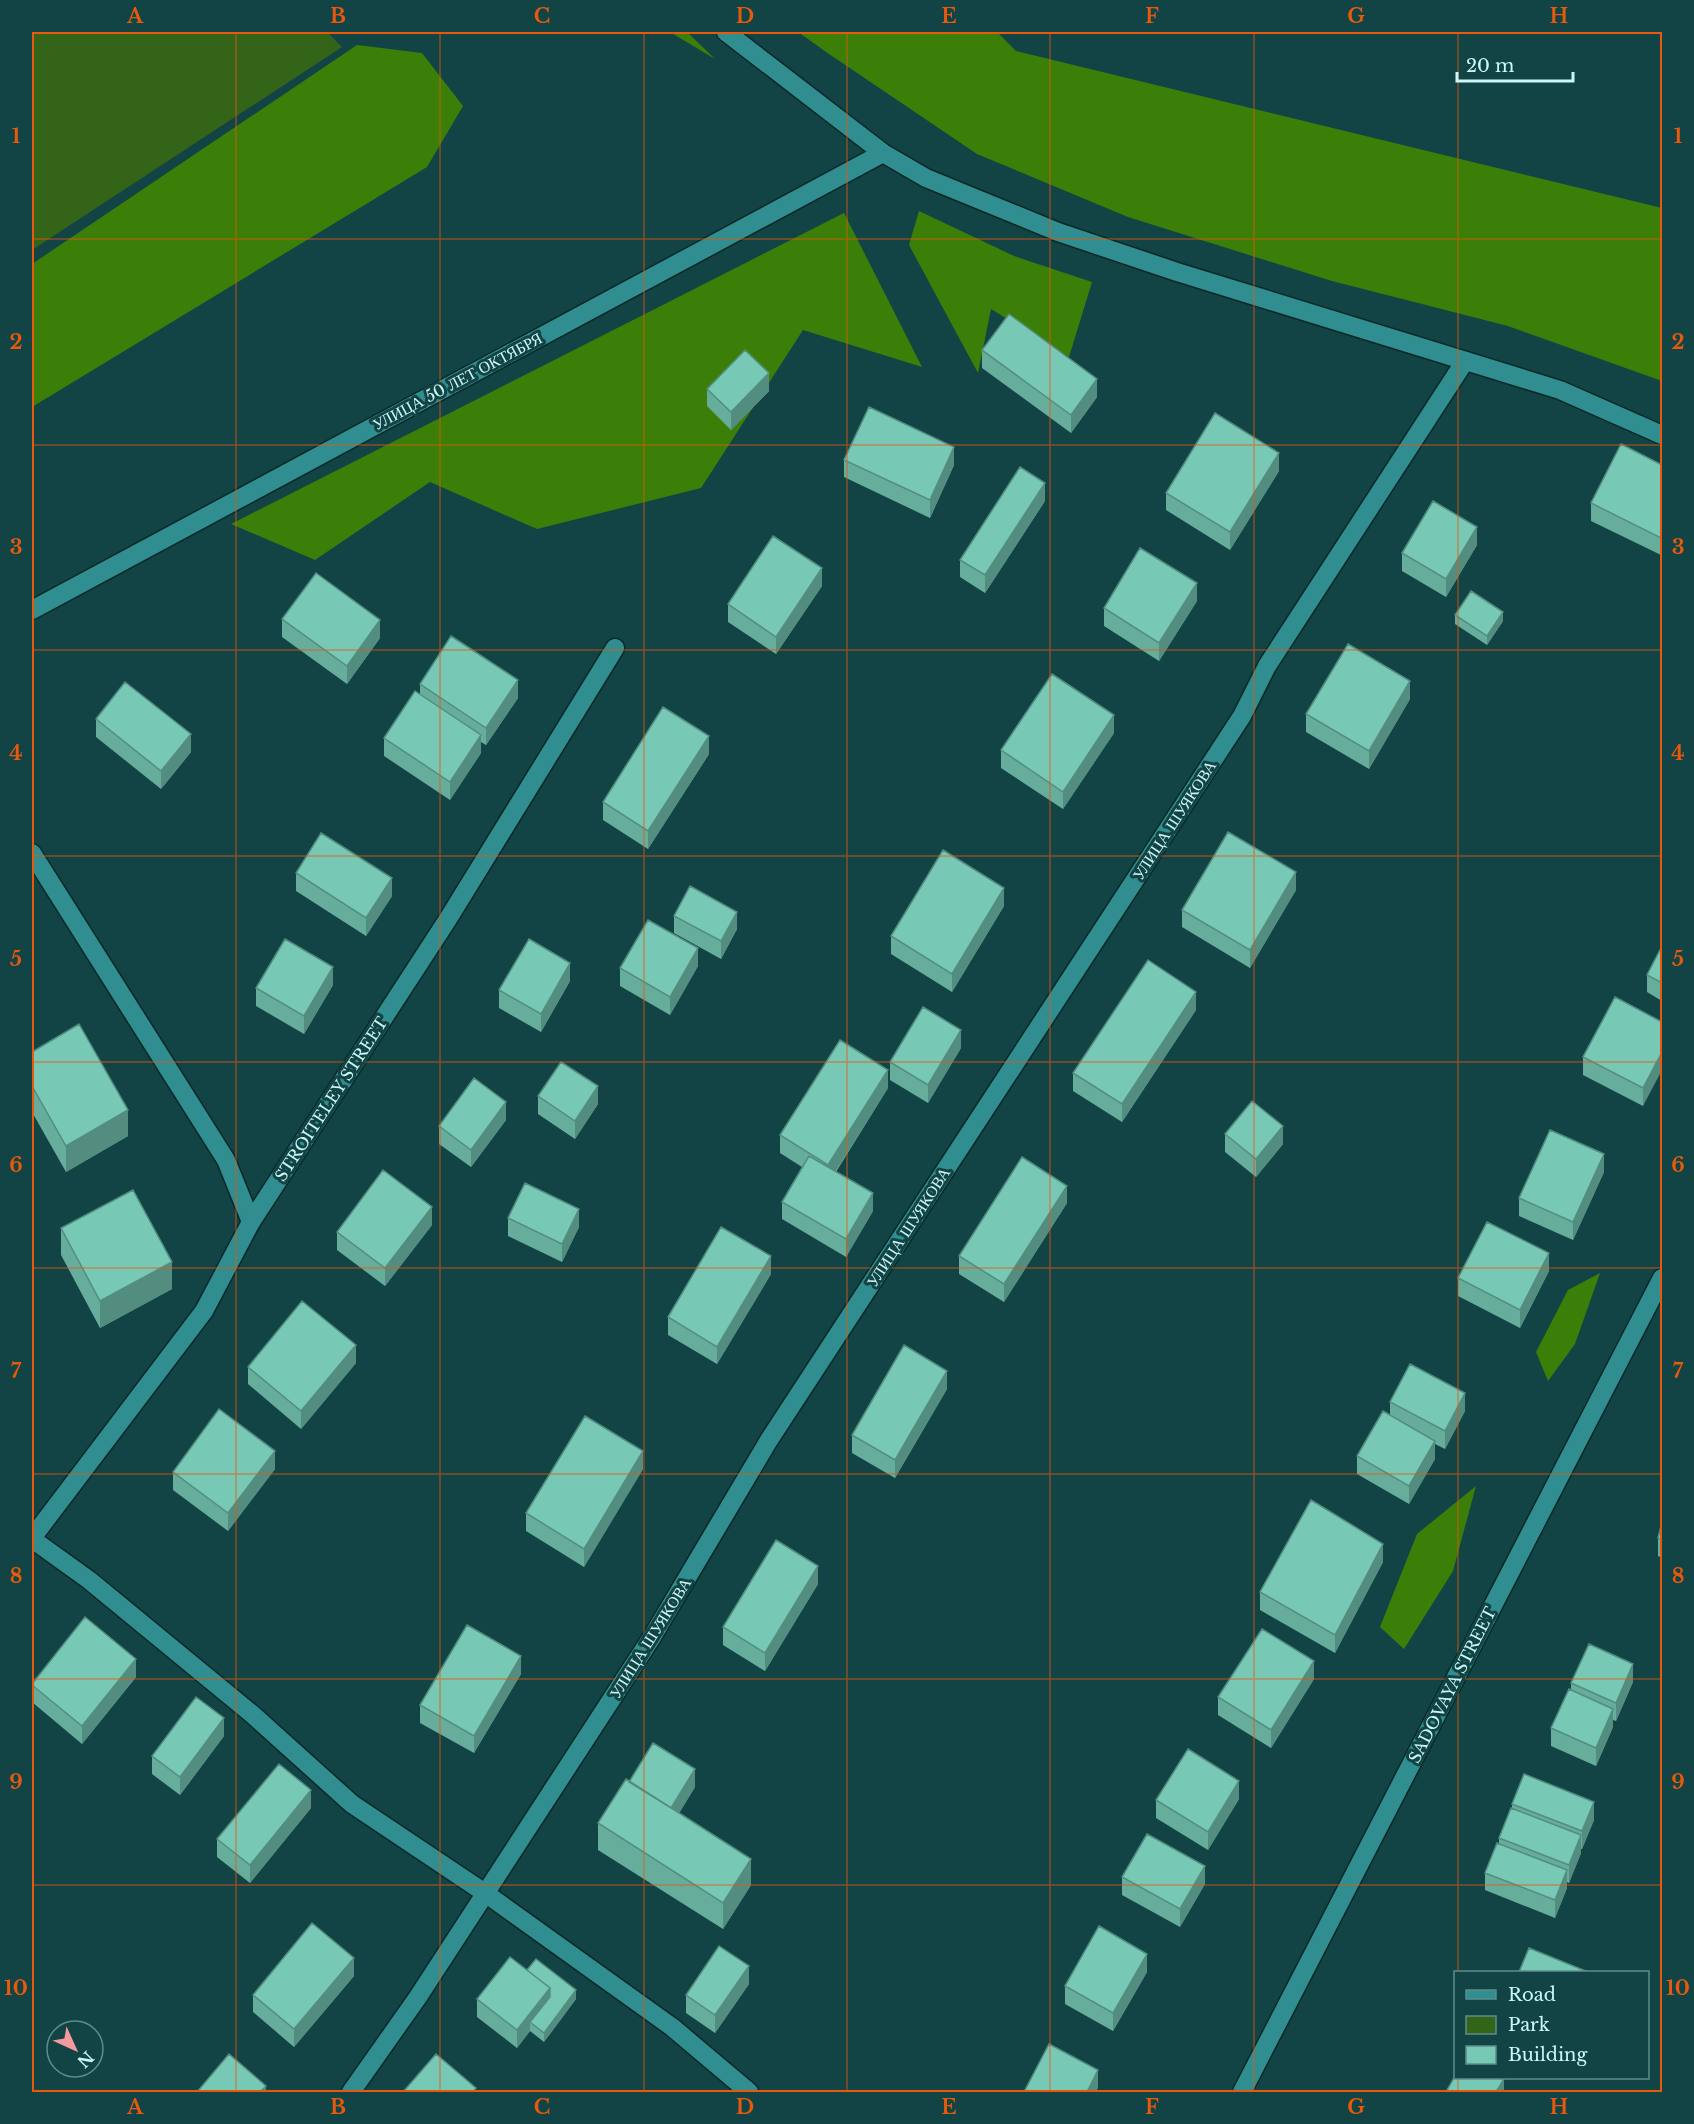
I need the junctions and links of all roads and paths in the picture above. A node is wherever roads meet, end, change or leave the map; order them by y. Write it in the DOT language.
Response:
graph roads {
  1 [pos="726,32"];
  2 [pos="883,153"];
  3 [pos="1465,361"];
  4 [pos="1662,435"];
  5 [pos="32,610"];
  6 [pos="615,648"];
  7 [pos="32,853"];
  8 [pos="250,1222"];
  9 [pos="1662,1278"];
  10 [pos="32,1539"];
  11 [pos="485,1893"];
  12 [pos="351,2092"];
  13 [pos="749,2092"];
  14 [pos="1242,2092"];
  1 -- 2 [label="street"];
  2 -- 3 [label="street"];
  2 -- 5 [label="street, УЛИЦА 50 ЛЕТ ОКТЯБРЯ"];
  3 -- 4 [label="street"];
  3 -- 11 [label="street, УЛИЦА ШУЯКОВА"];
  6 -- 8 [label="street, STROITELEY STREET"];
  7 -- 8 [label="street"];
  8 -- 10 [label="street, STROITELEY STREET"];
  9 -- 14 [label="street, SADOVAYA STREET"];
  10 -- 11 [label="street"];
  11 -- 12 [label="street, УЛИЦА ШУЯКОВА"];
  11 -- 13 [label="street"];
}
